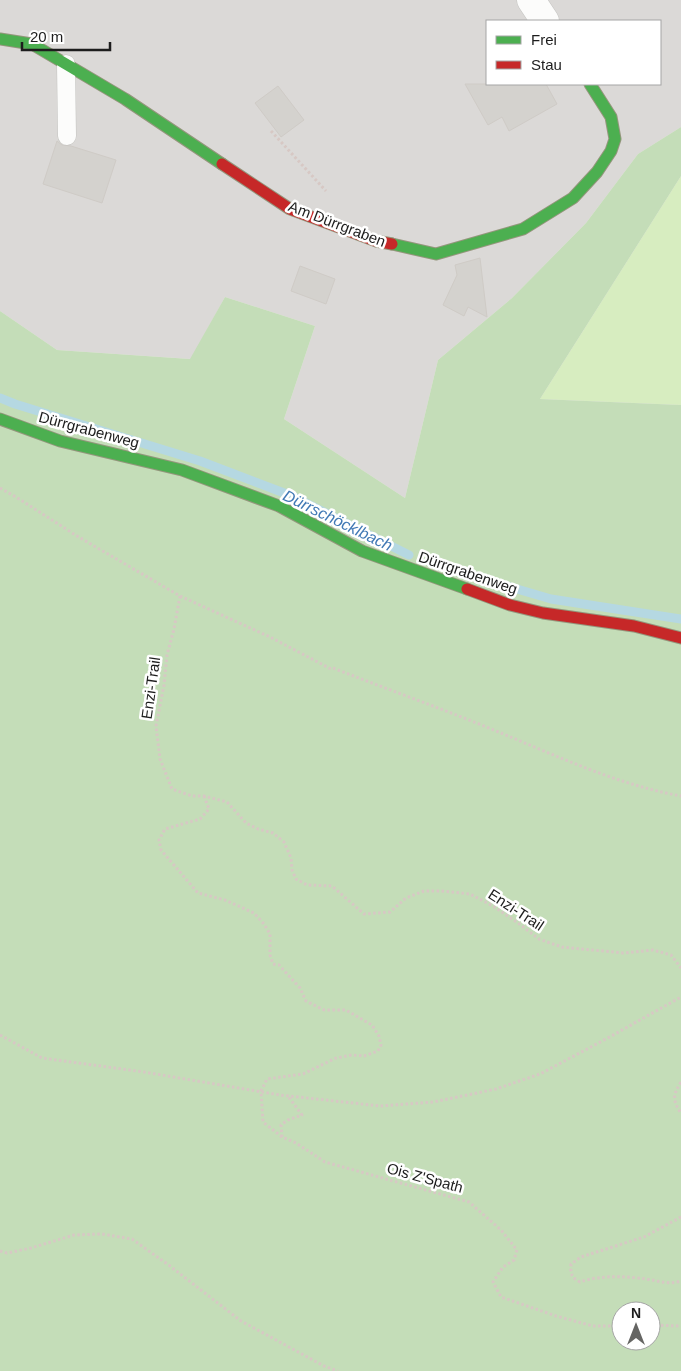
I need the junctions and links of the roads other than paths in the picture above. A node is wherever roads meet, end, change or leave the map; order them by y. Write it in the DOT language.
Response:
graph roads {
  1 [pos="531,0"];
  2 [pos="544,20"];
  3 [pos="0,39"];
  4 [pos="66,64"];
  5 [pos="591,85"];
  6 [pos="68,136"];
  7 [pos="0,419"];
  8 [pos="681,638"];
  1 -- 2 [label="street"];
  3 -- 4 [label="street, Am Dürrgraben"];
  4 -- 5 [label="street, Am Dürrgraben"];
  4 -- 6 [label="lane"];
  7 -- 8 [label="street, Dürrgrabenweg"];
}
